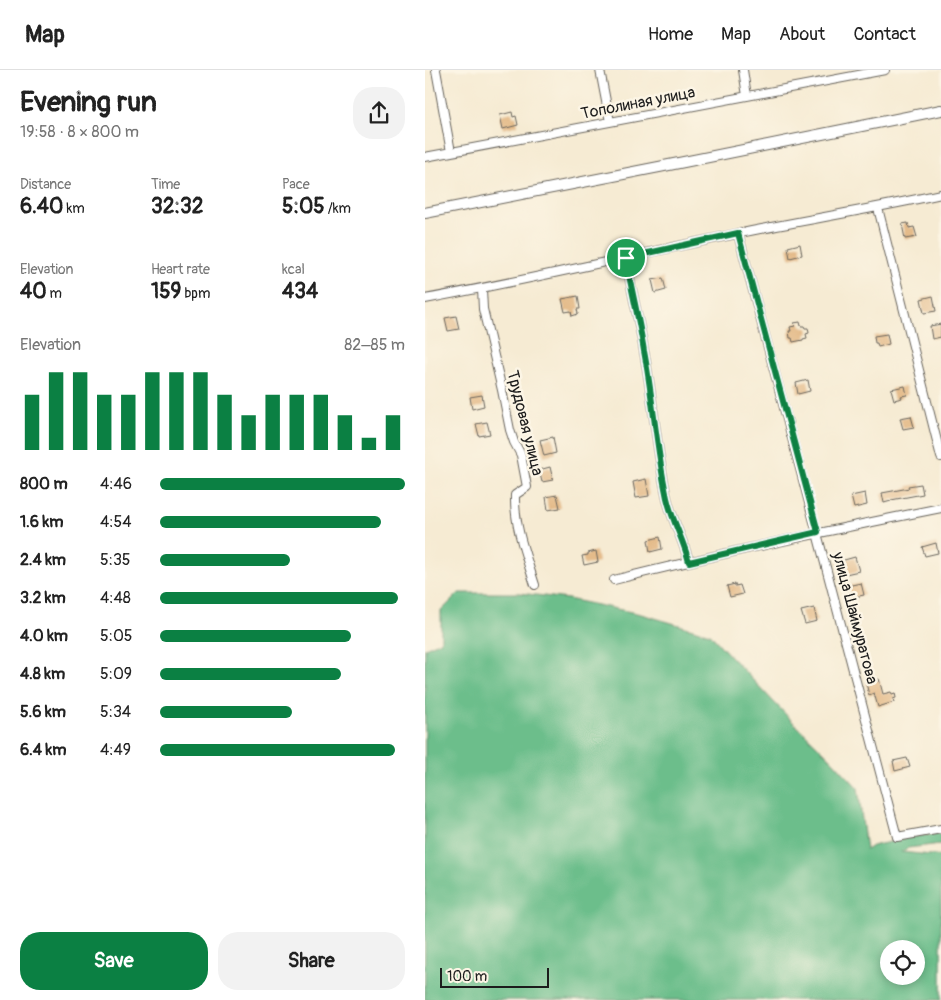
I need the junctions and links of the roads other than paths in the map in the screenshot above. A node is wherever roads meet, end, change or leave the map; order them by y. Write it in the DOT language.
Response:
graph roads {
  1 [pos="436,70"];
  2 [pos="600,70"];
  3 [pos="743,70"];
  4 [pos="885,70"];
  5 [pos="747,96"];
  6 [pos="941,110"];
  7 [pos="610,122"];
  8 [pos="451,152"];
  9 [pos="425,157"];
  10 [pos="941,194"];
  11 [pos="878,208"];
  12 [pos="425,212"];
  13 [pos="738,233"];
  14 [pos="626,258"];
  15 [pos="482,289"];
  16 [pos="425,299"];
  17 [pos="941,457"];
  18 [pos="941,508"];
  19 [pos="818,532"];
  20 [pos="689,562"];
  21 [pos="614,580"];
  22 [pos="535,585"];
  23 [pos="941,829"];
  1 -- 8 [label="street"];
  2 -- 7 [label="street"];
  3 -- 5 [label="street"];
  4 -- 5 [label="street, Тополиная улица"];
  5 -- 7 [label="street, Тополиная улица"];
  6 -- 12 [label="main road"];
  7 -- 8 [label="street, Тополиная улица"];
  8 -- 9 [label="street, Тополиная улица"];
  10 -- 11 [label="street"];
  11 -- 13 [label="street"];
  11 -- 17 [label="street"];
  13 -- 14 [label="street"];
  13 -- 19 [label="street, улица Шаймуратова"];
  14 -- 15 [label="street"];
  14 -- 20 [label="street"];
  15 -- 16 [label="street"];
  15 -- 22 [label="street, Трудовая улица"];
  18 -- 19 [label="street"];
  19 -- 20 [label="street"];
  19 -- 23 [label="street, улица Шаймуратова"];
  20 -- 21 [label="street"];
}
